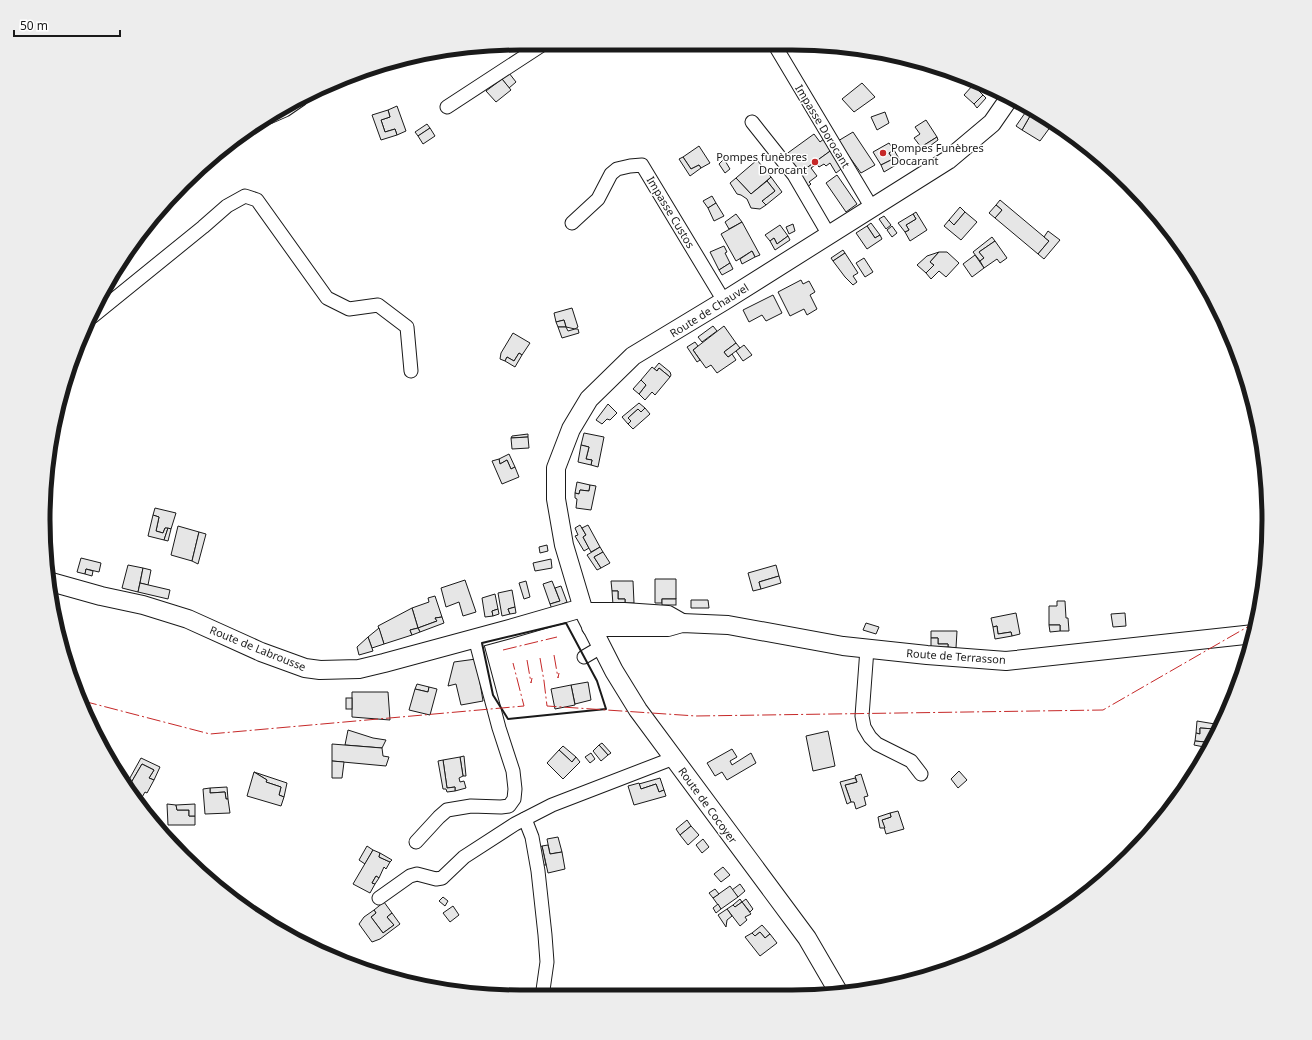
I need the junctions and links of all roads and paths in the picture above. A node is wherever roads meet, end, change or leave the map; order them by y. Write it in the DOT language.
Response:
graph roads {
  1 [pos="534,50"];
  2 [pos="778,50"];
  3 [pos="1007,102"];
  4 [pos="447,107"];
  5 [pos="752,122"];
  6 [pos="872,208"];
  7 [pos="572,223"];
  8 [pos="829,235"];
  9 [pos="724,301"];
  10 [pos="98,312"];
  11 [pos="412,371"];
  12 [pos="54,583"];
  13 [pos="586,616"];
  14 [pos="682,623"];
  15 [pos="627,627"];
  16 [pos="1248,635"];
  17 [pos="475,638"];
  18 [pos="867,648"];
  19 [pos="603,649"];
  20 [pos="584,656"];
  21 [pos="674,758"];
  22 [pos="921,774"];
  23 [pos="525,819"];
  24 [pos="416,842"];
  25 [pos="380,898"];
  26 [pos="836,988"];
  27 [pos="543,990"];
  1 -- 4 [label="street"];
  2 -- 6 [label="street, Impasse Dorocant"];
  3 -- 6 [label="street, Route de Chauvel"];
  5 -- 8 [label="street"];
  6 -- 8 [label="street, Route de Chauvel"];
  7 -- 9 [label="street, Impasse Custos"];
  8 -- 9 [label="street, Route de Chauvel"];
  9 -- 13 [label="street, Route de Chauvel"];
  10 -- 11 [label="street"];
  12 -- 17 [label="street, Route de Labrousse"];
  13 -- 14 [label="street, Route de Terrasson"];
  13 -- 15 [label="street, Route de Terrasson"];
  13 -- 17 [label="street, Route de Labrousse"];
  13 -- 19 [label="street, Route de Cocoyer"];
  14 -- 15 [label="street, Route de Terrasson"];
  14 -- 18 [label="street, Route de Terrasson"];
  15 -- 19 [label="street"];
  16 -- 18 [label="street, Route de Terrasson"];
  17 -- 24 [label="street"];
  18 -- 22 [label="street"];
  19 -- 20 [label="street"];
  19 -- 21 [label="street, Route de Cocoyer"];
  21 -- 23 [label="street"];
  21 -- 26 [label="street, Route de Cocoyer"];
  23 -- 25 [label="street"];
  23 -- 27 [label="street"];
}
